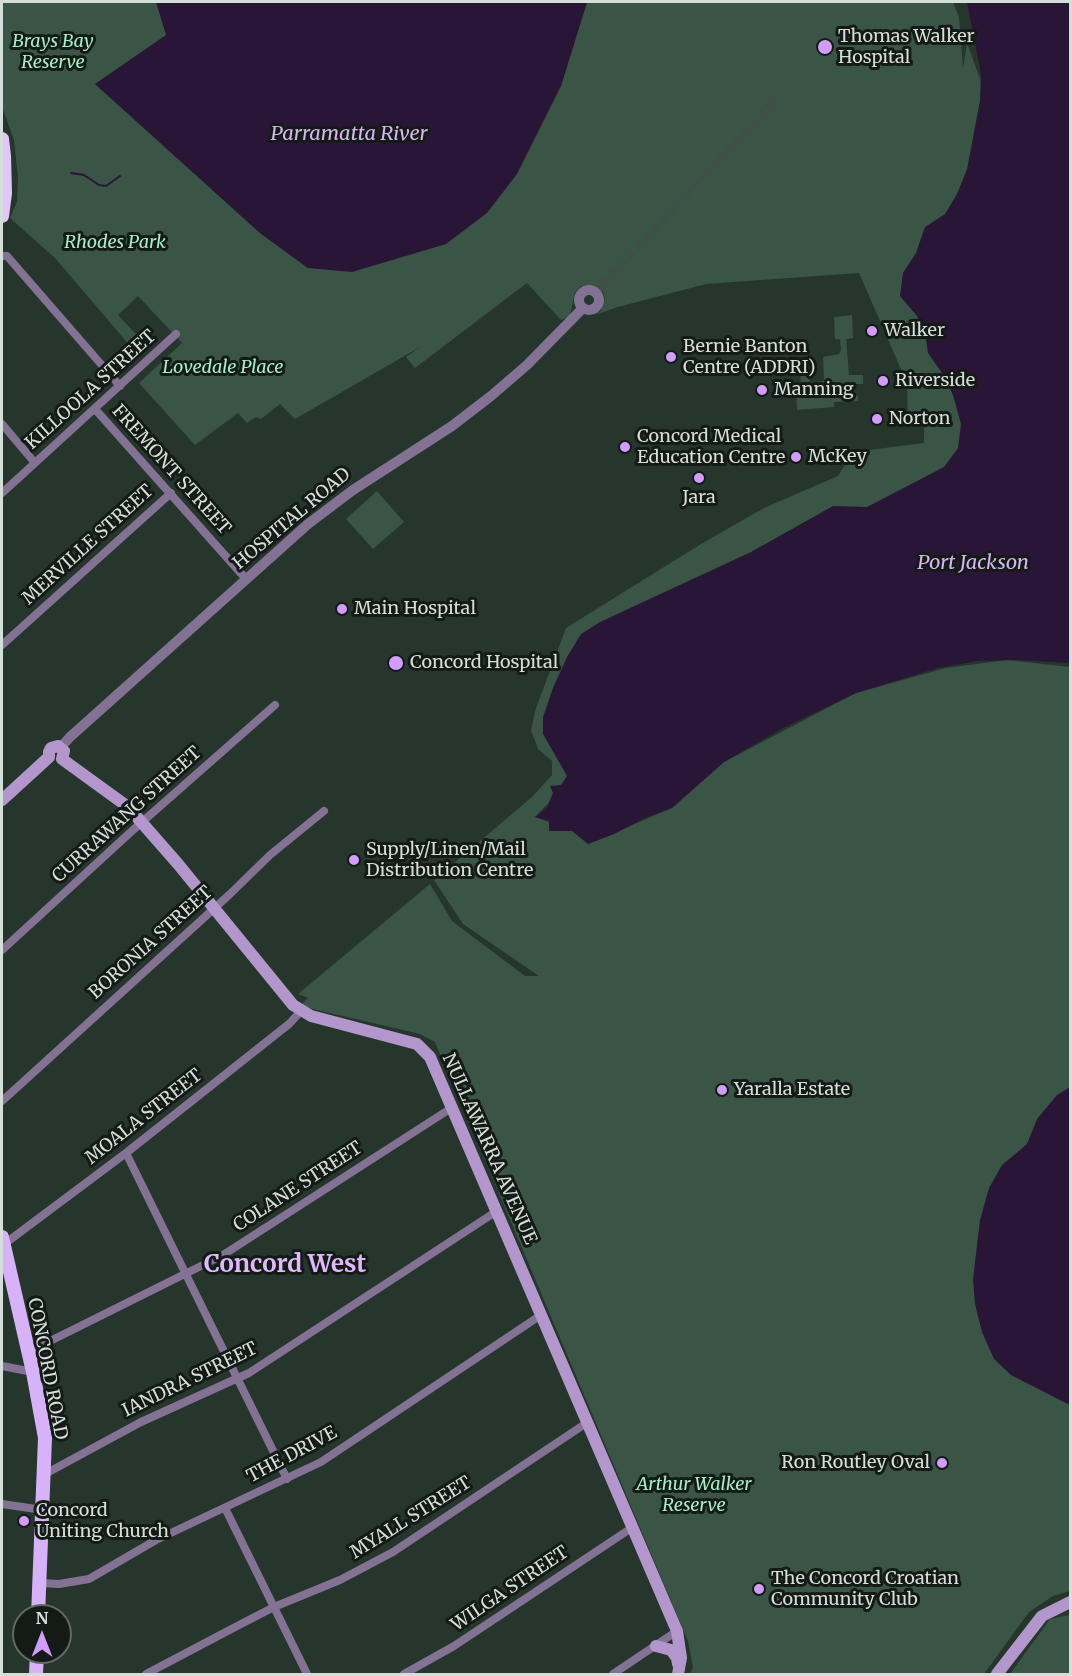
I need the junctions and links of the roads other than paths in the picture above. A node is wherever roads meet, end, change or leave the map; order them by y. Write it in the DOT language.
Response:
graph roads {
  1 [pos="2,139"];
  2 [pos="2,214"];
  3 [pos="4,256"];
  4 [pos="583,308"];
  5 [pos="176,334"];
  6 [pos="120,386"];
  7 [pos="95,409"];
  8 [pos="2,424"];
  9 [pos="35,463"];
  10 [pos="2,493"];
  11 [pos="171,493"];
  12 [pos="246,579"];
  13 [pos="2,645"];
  14 [pos="275,705"];
  15 [pos="57,754"];
  16 [pos="2,800"];
  17 [pos="324,811"];
  18 [pos="141,823"];
  19 [pos="214,909"];
  20 [pos="2,950"];
  21 [pos="301,1011"];
  22 [pos="2,1101"];
  23 [pos="453,1107"];
  24 [pos="126,1153"];
  25 [pos="497,1211"];
  26 [pos="3,1246"];
  27 [pos="186,1274"];
  28 [pos="541,1315"];
  29 [pos="28,1352"];
  30 [pos="2,1366"];
  31 [pos="33,1372"];
  32 [pos="238,1378"];
  33 [pos="588,1422"];
  34 [pos="45,1474"];
  35 [pos="287,1479"];
  36 [pos="2,1504"];
  37 [pos="225,1508"];
  38 [pos="43,1510"];
  39 [pos="633,1527"];
  40 [pos="40,1583"];
  41 [pos="1071,1602"];
  42 [pos="39,1604"];
  43 [pos="274,1607"];
  44 [pos="677,1631"];
  45 [pos="656,1646"];
  46 [pos="679,1673"];
  47 [pos="146,1674"];
  48 [pos="307,1674"];
  49 [pos="404,1674"];
  50 [pos="613,1674"];
  51 [pos="997,1674"];
  1 -- 2 [label="highway"];
  3 -- 6 [label="street"];
  4 -- 12 [label="street, HOSPITAL ROAD"];
  5 -- 6 [label="street, KILLOOLA STREET"];
  6 -- 7 [label="street, KILLOOLA STREET"];
  7 -- 9 [label="street, KILLOOLA STREET"];
  7 -- 11 [label="street, FREMONT STREET"];
  8 -- 9 [label="street"];
  9 -- 10 [label="street, KILLOOLA STREET"];
  11 -- 12 [label="street, FREMONT STREET"];
  11 -- 13 [label="street, MERVILLE STREET"];
  12 -- 15 [label="street, HOSPITAL ROAD"];
  14 -- 18 [label="street, CURRAWANG STREET"];
  15 -- 16 [label="main road, HOSPITAL ROAD"];
  15 -- 18 [label="main road, NULLAWARRA AVENUE"];
  17 -- 19 [label="street, BORONIA STREET"];
  18 -- 19 [label="main road, NULLAWARRA AVENUE"];
  18 -- 20 [label="street, CURRAWANG STREET"];
  19 -- 21 [label="main road, NULLAWARRA AVENUE"];
  19 -- 22 [label="street, BORONIA STREET"];
  21 -- 23 [label="main road, NULLAWARRA AVENUE"];
  21 -- 24 [label="street, MOALA STREET"];
  23 -- 25 [label="main road, NULLAWARRA AVENUE"];
  23 -- 27 [label="street, COLANE STREET"];
  24 -- 26 [label="street, MOALA STREET"];
  24 -- 27 [label="street"];
  25 -- 28 [label="main road, NULLAWARRA AVENUE"];
  25 -- 32 [label="street, IANDRA STREET"];
  26 -- 29 [label="main road, CONCORD ROAD"];
  27 -- 29 [label="street, COLANE STREET"];
  27 -- 32 [label="street"];
  28 -- 33 [label="main road, NULLAWARRA AVENUE"];
  28 -- 35 [label="street, THE DRIVE"];
  29 -- 31 [label="main road, CONCORD ROAD"];
  30 -- 31 [label="street"];
  31 -- 34 [label="main road, CONCORD ROAD"];
  32 -- 34 [label="street, IANDRA STREET"];
  32 -- 35 [label="street"];
  33 -- 39 [label="main road, NULLAWARRA AVENUE"];
  33 -- 43 [label="street, MYALL STREET"];
  34 -- 38 [label="main road, CONCORD ROAD"];
  35 -- 37 [label="street, THE DRIVE"];
  36 -- 38 [label="street"];
  37 -- 40 [label="street, THE DRIVE"];
  37 -- 43 [label="street"];
  38 -- 40 [label="main road, CONCORD ROAD"];
  39 -- 44 [label="main road, NULLAWARRA AVENUE"];
  39 -- 49 [label="street, WILGA STREET"];
  40 -- 42 [label="main road, CONCORD ROAD"];
  41 -- 51 [label="main road"];
  43 -- 47 [label="street, MYALL STREET"];
  43 -- 48 [label="street"];
  44 -- 45 [label="street"];
  44 -- 46 [label="main road, NULLAWARRA AVENUE"];
  45 -- 46 [label="main road"];
  45 -- 50 [label="street"];
}
